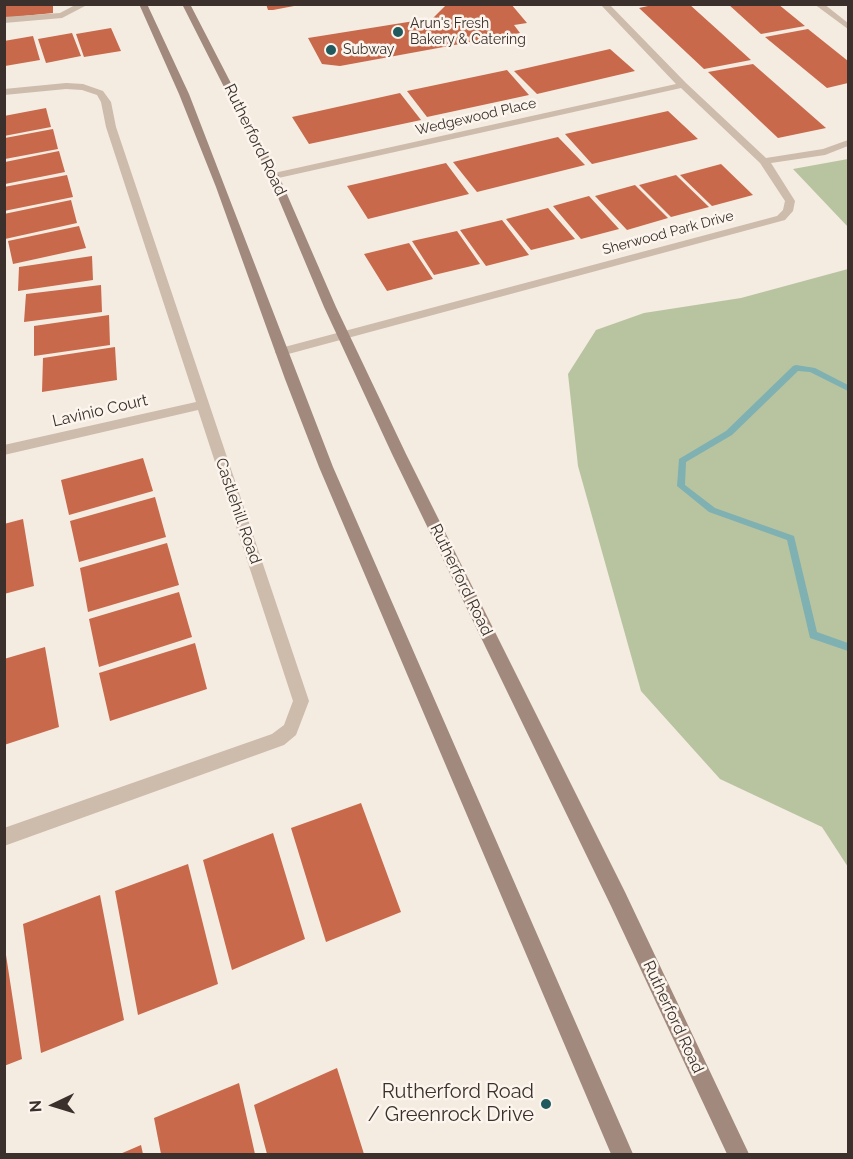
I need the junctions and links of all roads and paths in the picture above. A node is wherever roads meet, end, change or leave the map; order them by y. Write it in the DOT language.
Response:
graph roads {
  1 [pos="143,4"];
  2 [pos="186,4"];
  3 [pos="604,4"];
  4 [pos="818,4"];
  5 [pos="81,6"];
  6 [pos="4,20"];
  7 [pos="849,27"];
  8 [pos="683,85"];
  9 [pos="4,92"];
  10 [pos="849,143"];
  11 [pos="764,161"];
  12 [pos="274,176"];
  13 [pos="345,337"];
  14 [pos="282,352"];
  15 [pos="202,405"];
  16 [pos="4,450"];
  17 [pos="4,837"];
  18 [pos="622,1155"];
  19 [pos="738,1155"];
  1 -- 14 [label="main road"];
  2 -- 12 [label="main road, Rutherford Road"];
  3 -- 8 [label="street, Sherwood Park Drive"];
  4 -- 7 [label="street"];
  5 -- 6 [label="street"];
  8 -- 11 [label="street, Sherwood Park Drive"];
  8 -- 12 [label="street, Wedgewood Place"];
  9 -- 15 [label="street, Castlehill Road"];
  10 -- 11 [label="street"];
  11 -- 13 [label="street, Sherwood Park Drive"];
  12 -- 13 [label="main road, Rutherford Road"];
  13 -- 14 [label="street, Sherwood Park Drive"];
  13 -- 19 [label="main road, Rutherford Road"];
  14 -- 18 [label="main road"];
  15 -- 16 [label="street, Lavinio Court"];
  15 -- 17 [label="street, Castlehill Road"];
}
